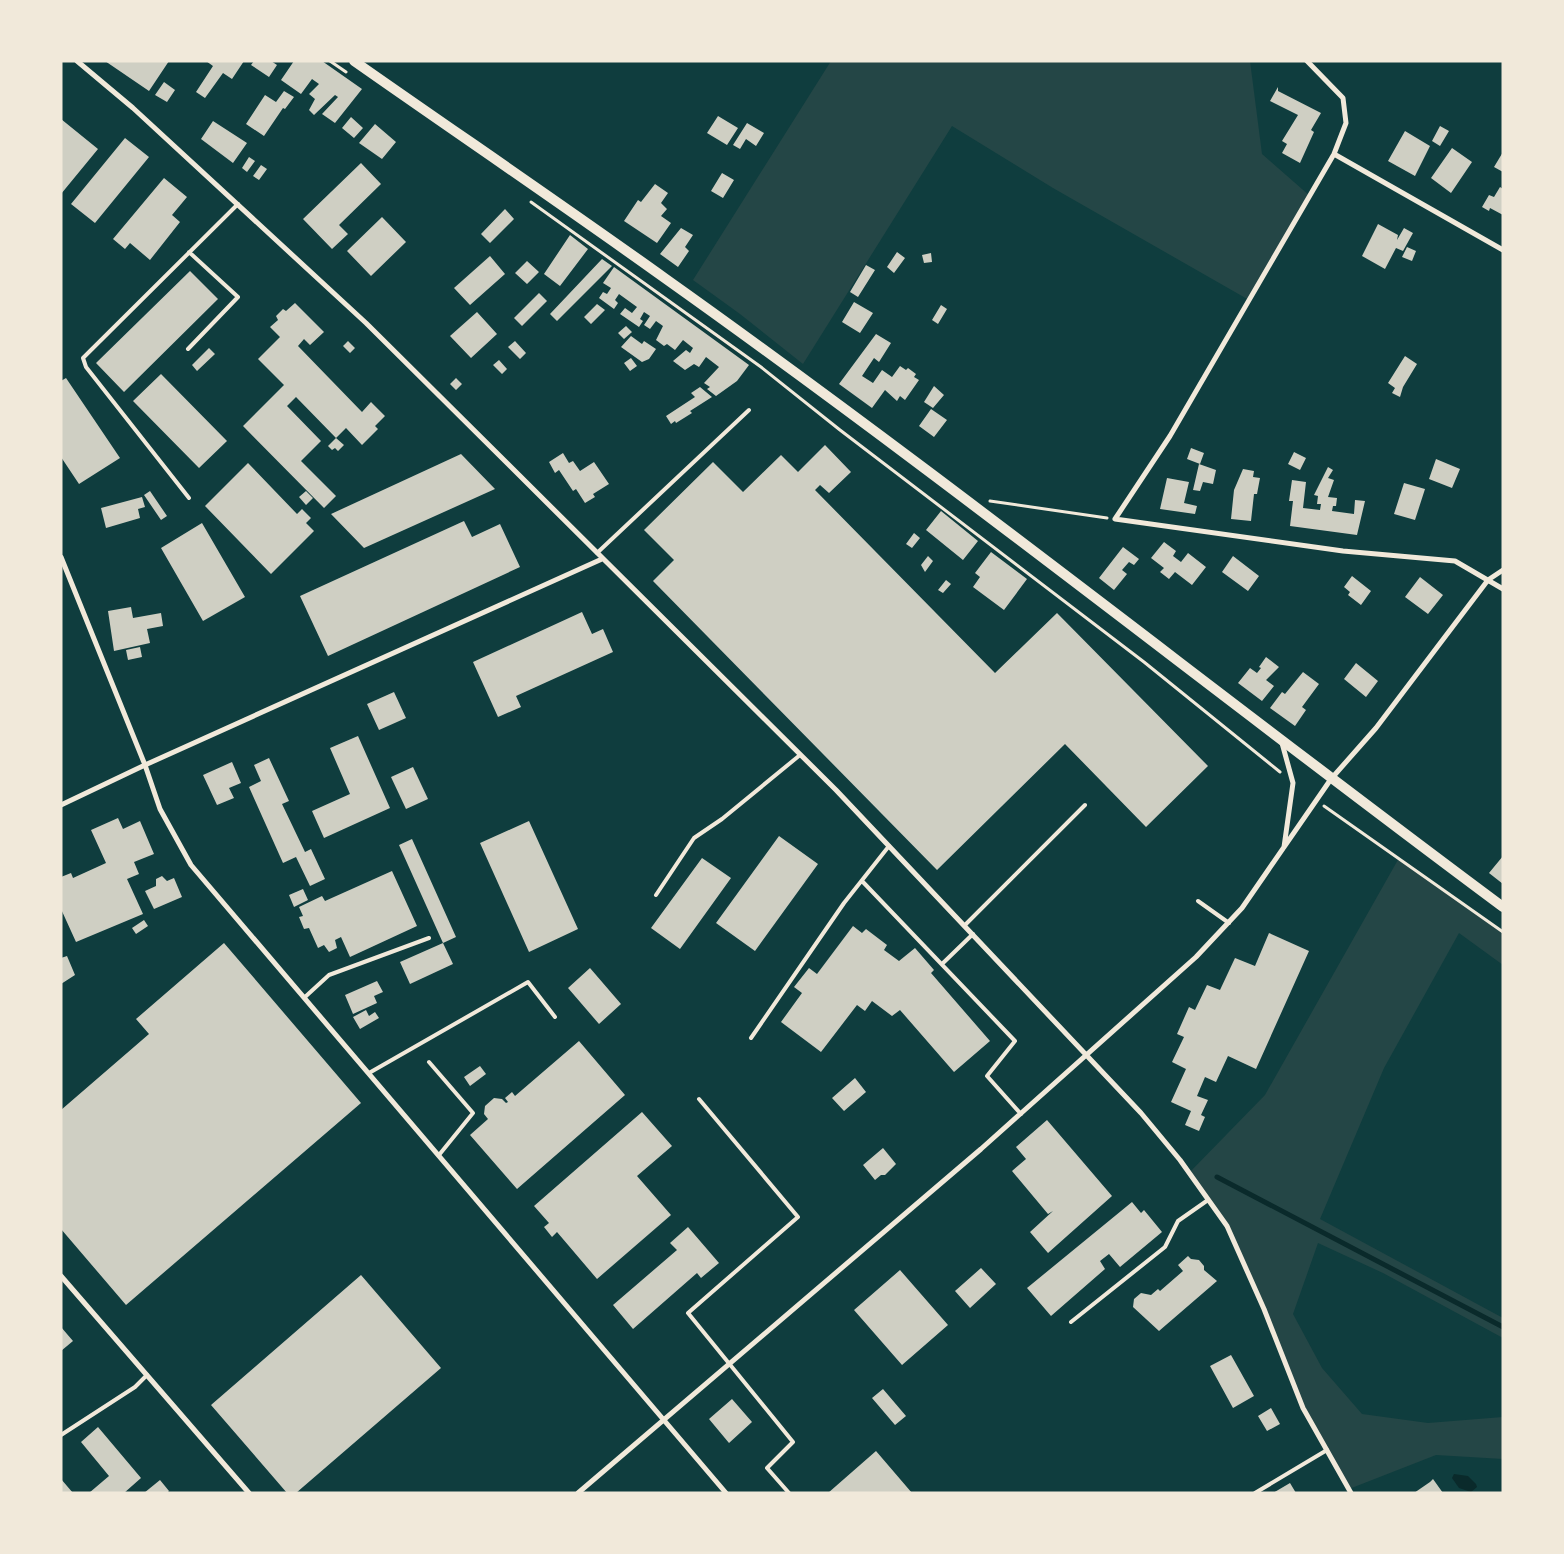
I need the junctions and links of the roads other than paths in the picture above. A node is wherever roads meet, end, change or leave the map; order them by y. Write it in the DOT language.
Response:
graph roads {
  1 [pos="77,61"];
  2 [pos="354,61"];
  3 [pos="1307,61"];
  4 [pos="1334,154"];
  5 [pos="238,204"];
  6 [pos="1503,250"];
  7 [pos="190,252"];
  8 [pos="188,349"];
  9 [pos="750,410"];
  10 [pos="189,498"];
  11 [pos="597,553"];
  12 [pos="61,557"];
  13 [pos="602,559"];
  14 [pos="1503,570"];
  15 [pos="1488,580"];
  16 [pos="1503,589"];
  17 [pos="1281,742"];
  18 [pos="800,755"];
  19 [pos="145,765"];
  20 [pos="1331,779"];
  21 [pos="61,805"];
  22 [pos="1085,805"];
  23 [pos="890,846"];
  24 [pos="1284,850"];
  25 [pos="862,881"];
  26 [pos="656,895"];
  27 [pos="1198,901"];
  28 [pos="1503,907"];
  29 [pos="1228,923"];
  30 [pos="965,925"];
  31 [pos="973,934"];
  32 [pos="429,938"];
  33 [pos="942,964"];
  34 [pos="305,998"];
  35 [pos="555,1017"];
  36 [pos="751,1038"];
  37 [pos="1087,1054"];
  38 [pos="430,1062"];
  39 [pos="369,1073"];
  40 [pos="698,1099"];
  41 [pos="1021,1114"];
  42 [pos="439,1155"];
  43 [pos="1208,1200"];
  44 [pos="61,1276"];
  45 [pos="1071,1322"];
  46 [pos="728,1363"];
  47 [pos="147,1375"];
  48 [pos="663,1418"];
  49 [pos="61,1435"];
  50 [pos="1327,1450"];
  51 [pos="249,1493"];
  52 [pos="578,1493"];
  53 [pos="726,1493"];
  54 [pos="789,1493"];
  55 [pos="1255,1493"];
  56 [pos="1351,1493"];
  1 -- 5 [label="street"];
  2 -- 17 [label="main road"];
  3 -- 4 [label="street"];
  4 -- 6 [label="street"];
  4 -- 15 [label="street"];
  5 -- 7 [label="lane"];
  5 -- 11 [label="street"];
  7 -- 8 [label="lane"];
  7 -- 10 [label="lane"];
  9 -- 11 [label="lane"];
  11 -- 13 [label="street"];
  12 -- 19 [label="street"];
  13 -- 18 [label="street"];
  13 -- 19 [label="street"];
  14 -- 15 [label="street"];
  15 -- 16 [label="street"];
  15 -- 20 [label="street"];
  17 -- 20 [label="main road"];
  17 -- 24 [label="street"];
  18 -- 23 [label="street"];
  18 -- 26 [label="lane"];
  19 -- 21 [label="street"];
  19 -- 34 [label="street"];
  20 -- 24 [label="street"];
  20 -- 28 [label="main road"];
  22 -- 30 [label="lane"];
  23 -- 25 [label="lane"];
  23 -- 30 [label="street"];
  24 -- 29 [label="street"];
  25 -- 33 [label="lane"];
  25 -- 36 [label="lane"];
  27 -- 29 [label="lane"];
  29 -- 37 [label="street"];
  30 -- 31 [label="street"];
  31 -- 33 [label="lane"];
  31 -- 37 [label="street"];
  32 -- 34 [label="lane"];
  33 -- 41 [label="lane"];
  34 -- 39 [label="street"];
  35 -- 39 [label="lane"];
  37 -- 41 [label="street"];
  37 -- 43 [label="street"];
  38 -- 42 [label="lane"];
  39 -- 42 [label="street"];
  40 -- 46 [label="lane"];
  41 -- 46 [label="street"];
  42 -- 48 [label="street"];
  43 -- 45 [label="lane"];
  43 -- 50 [label="street"];
  44 -- 47 [label="street"];
  46 -- 48 [label="street"];
  46 -- 54 [label="lane"];
  47 -- 49 [label="lane"];
  47 -- 51 [label="street"];
  48 -- 52 [label="street"];
  48 -- 53 [label="street"];
  50 -- 55 [label="lane"];
  50 -- 56 [label="street"];
}
